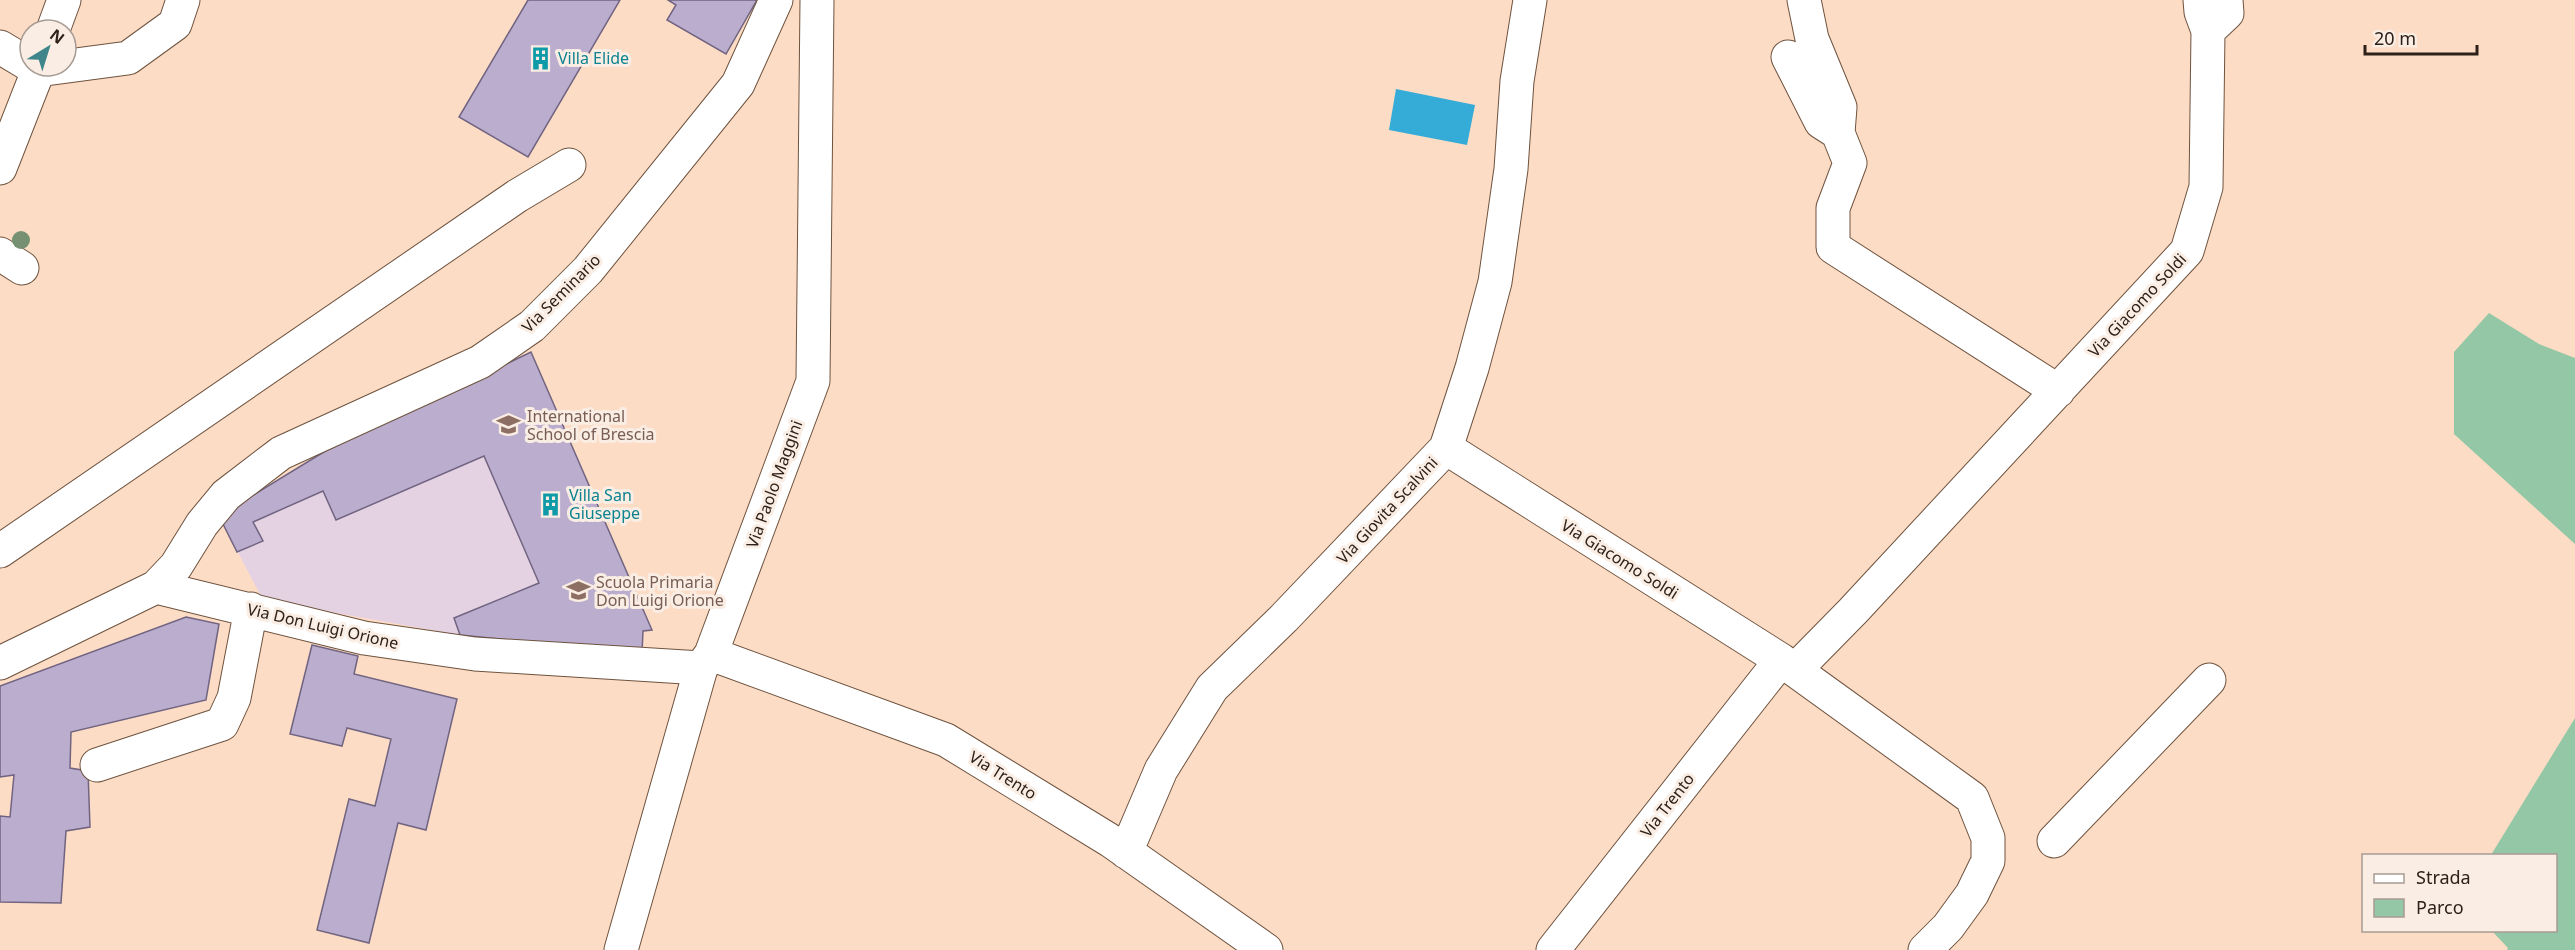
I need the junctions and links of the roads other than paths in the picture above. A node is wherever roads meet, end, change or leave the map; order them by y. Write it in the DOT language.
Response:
graph roads {
  1 [pos="64,0"];
  2 [pos="183,0"];
  3 [pos="776,0"];
  4 [pos="817,0"];
  5 [pos="1530,0"];
  6 [pos="1804,0"];
  7 [pos="2226,0"];
  8 [pos="2204,15"];
  9 [pos="57,18"];
  10 [pos="0,47"];
  11 [pos="18,57"];
  12 [pos="1788,57"];
  13 [pos="78,63"];
  14 [pos="31,78"];
  15 [pos="1838,132"];
  16 [pos="569,165"];
  17 [pos="0,168"];
  18 [pos="2058,391"];
  19 [pos="1446,447"];
  20 [pos="0,551"];
  21 [pos="156,587"];
  22 [pos="251,609"];
  23 [pos="706,661"];
  24 [pos="0,663"];
  25 [pos="1788,665"];
  26 [pos="2209,680"];
  27 [pos="97,765"];
  28 [pos="2054,841"];
  29 [pos="1126,852"];
  30 [pos="621,950"];
  31 [pos="1266,950"];
  32 [pos="1552,950"];
  33 [pos="1925,950"];
  1 -- 9 [label="street"];
  2 -- 13 [label="street"];
  3 -- 21 [label="street, Via Seminario"];
  4 -- 23 [label="street, Via Paolo Maggini"];
  5 -- 19 [label="street, Via Giovita Scalvini"];
  6 -- 15 [label="street"];
  7 -- 8 [label="street"];
  8 -- 18 [label="street, Via Giacomo Soldi"];
  10 -- 11 [label="street"];
  12 -- 15 [label="street"];
  14 -- 17 [label="street"];
  15 -- 18 [label="street"];
  16 -- 20 [label="street"];
  18 -- 25 [label="street, Via Giacomo Soldi"];
  19 -- 25 [label="street, Via Giacomo Soldi"];
  19 -- 29 [label="street, Via Giovita Scalvini"];
  21 -- 22 [label="street, Via Don Luigi Orione"];
  21 -- 24 [label="street"];
  22 -- 23 [label="street, Via Don Luigi Orione"];
  22 -- 27 [label="street"];
  23 -- 29 [label="street, Via Trento"];
  23 -- 30 [label="street, Via Paolo Maggini"];
  25 -- 32 [label="street, Via Trento"];
  25 -- 33 [label="street, Via Giacomo Soldi"];
  26 -- 28 [label="street"];
  29 -- 31 [label="street, Via Trento"];
}
